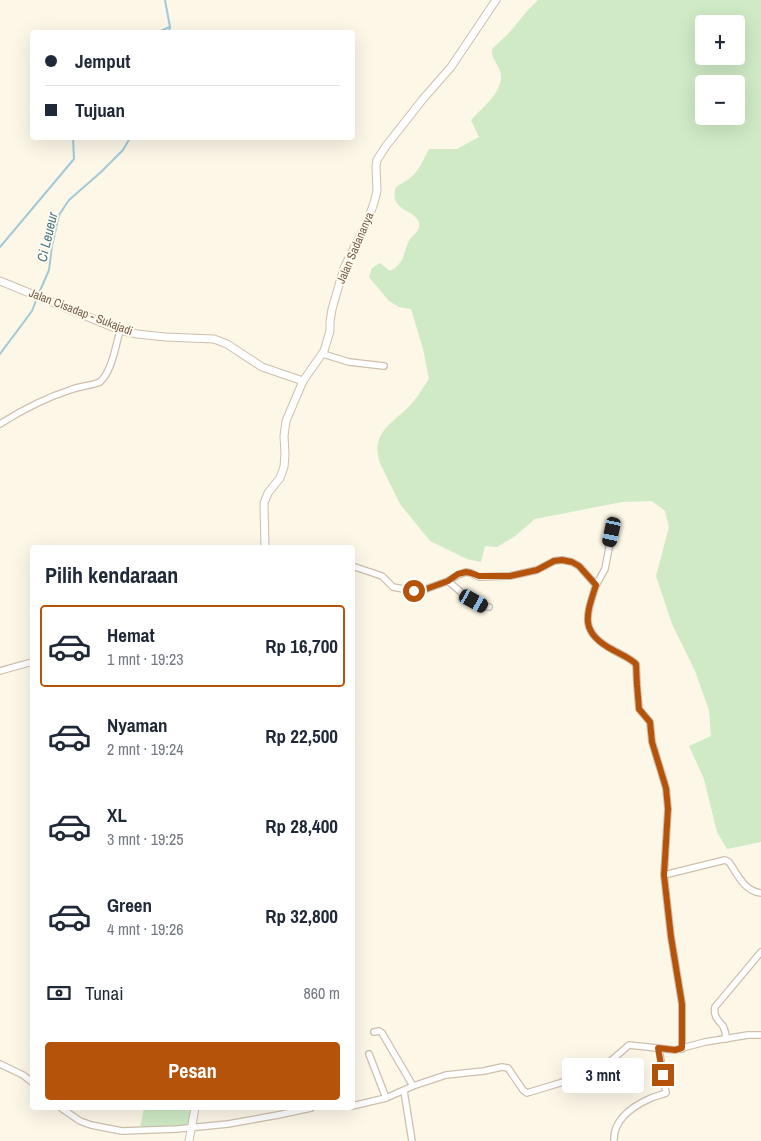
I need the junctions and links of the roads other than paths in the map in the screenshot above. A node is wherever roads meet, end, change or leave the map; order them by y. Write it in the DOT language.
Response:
graph roads {
  1 [pos="496,0"];
  2 [pos="0,281"];
  3 [pos="120,330"];
  4 [pos="323,354"];
  5 [pos="384,366"];
  6 [pos="303,381"];
  7 [pos="0,424"];
  8 [pos="612,532"];
  9 [pos="265,545"];
  10 [pos="355,567"];
  11 [pos="448,581"];
  12 [pos="596,585"];
  13 [pos="489,607"];
  14 [pos="30,662"];
  15 [pos="0,670"];
  16 [pos="664,875"];
  17 [pos="761,893"];
  18 [pos="761,952"];
  19 [pos="374,1032"];
  20 [pos="761,1035"];
  21 [pos="726,1039"];
  22 [pos="658,1048"];
  23 [pos="682,1048"];
  24 [pos="369,1054"];
  25 [pos="0,1064"];
  26 [pos="30,1080"];
  27 [pos="413,1086"];
  28 [pos="404,1090"];
  29 [pos="386,1098"];
  30 [pos="355,1105"];
  31 [pos="64,1110"];
  32 [pos="195,1110"];
  33 [pos="301,1110"];
  34 [pos="191,1128"];
  35 [pos="189,1141"];
  36 [pos="412,1141"];
  37 [pos="614,1141"];
  1 -- 4 [label="street, Jalan Sadananya"];
  2 -- 3 [label="street, Jalan Cisadap - Sukajadi"];
  3 -- 6 [label="street, Jalan Cisadap - Sukajadi"];
  3 -- 7 [label="street"];
  4 -- 5 [label="street"];
  4 -- 6 [label="street, Jalan Sadananya"];
  6 -- 9 [label="street, Jalan Sadananya"];
  8 -- 12 [label="street"];
  10 -- 11 [label="street"];
  11 -- 12 [label="street"];
  11 -- 13 [label="street"];
  12 -- 16 [label="street"];
  14 -- 15 [label="street"];
  16 -- 17 [label="street"];
  16 -- 23 [label="street"];
  18 -- 21 [label="street"];
  19 -- 27 [label="street"];
  20 -- 21 [label="street"];
  21 -- 23 [label="street"];
  22 -- 23 [label="street"];
  22 -- 27 [label="street"];
  22 -- 37 [label="street"];
  24 -- 29 [label="street"];
  25 -- 26 [label="street"];
  27 -- 28 [label="street"];
  28 -- 29 [label="street"];
  28 -- 36 [label="street"];
  29 -- 30 [label="street"];
  31 -- 34 [label="street"];
  32 -- 34 [label="street"];
  33 -- 34 [label="street"];
  34 -- 35 [label="street"];
}
